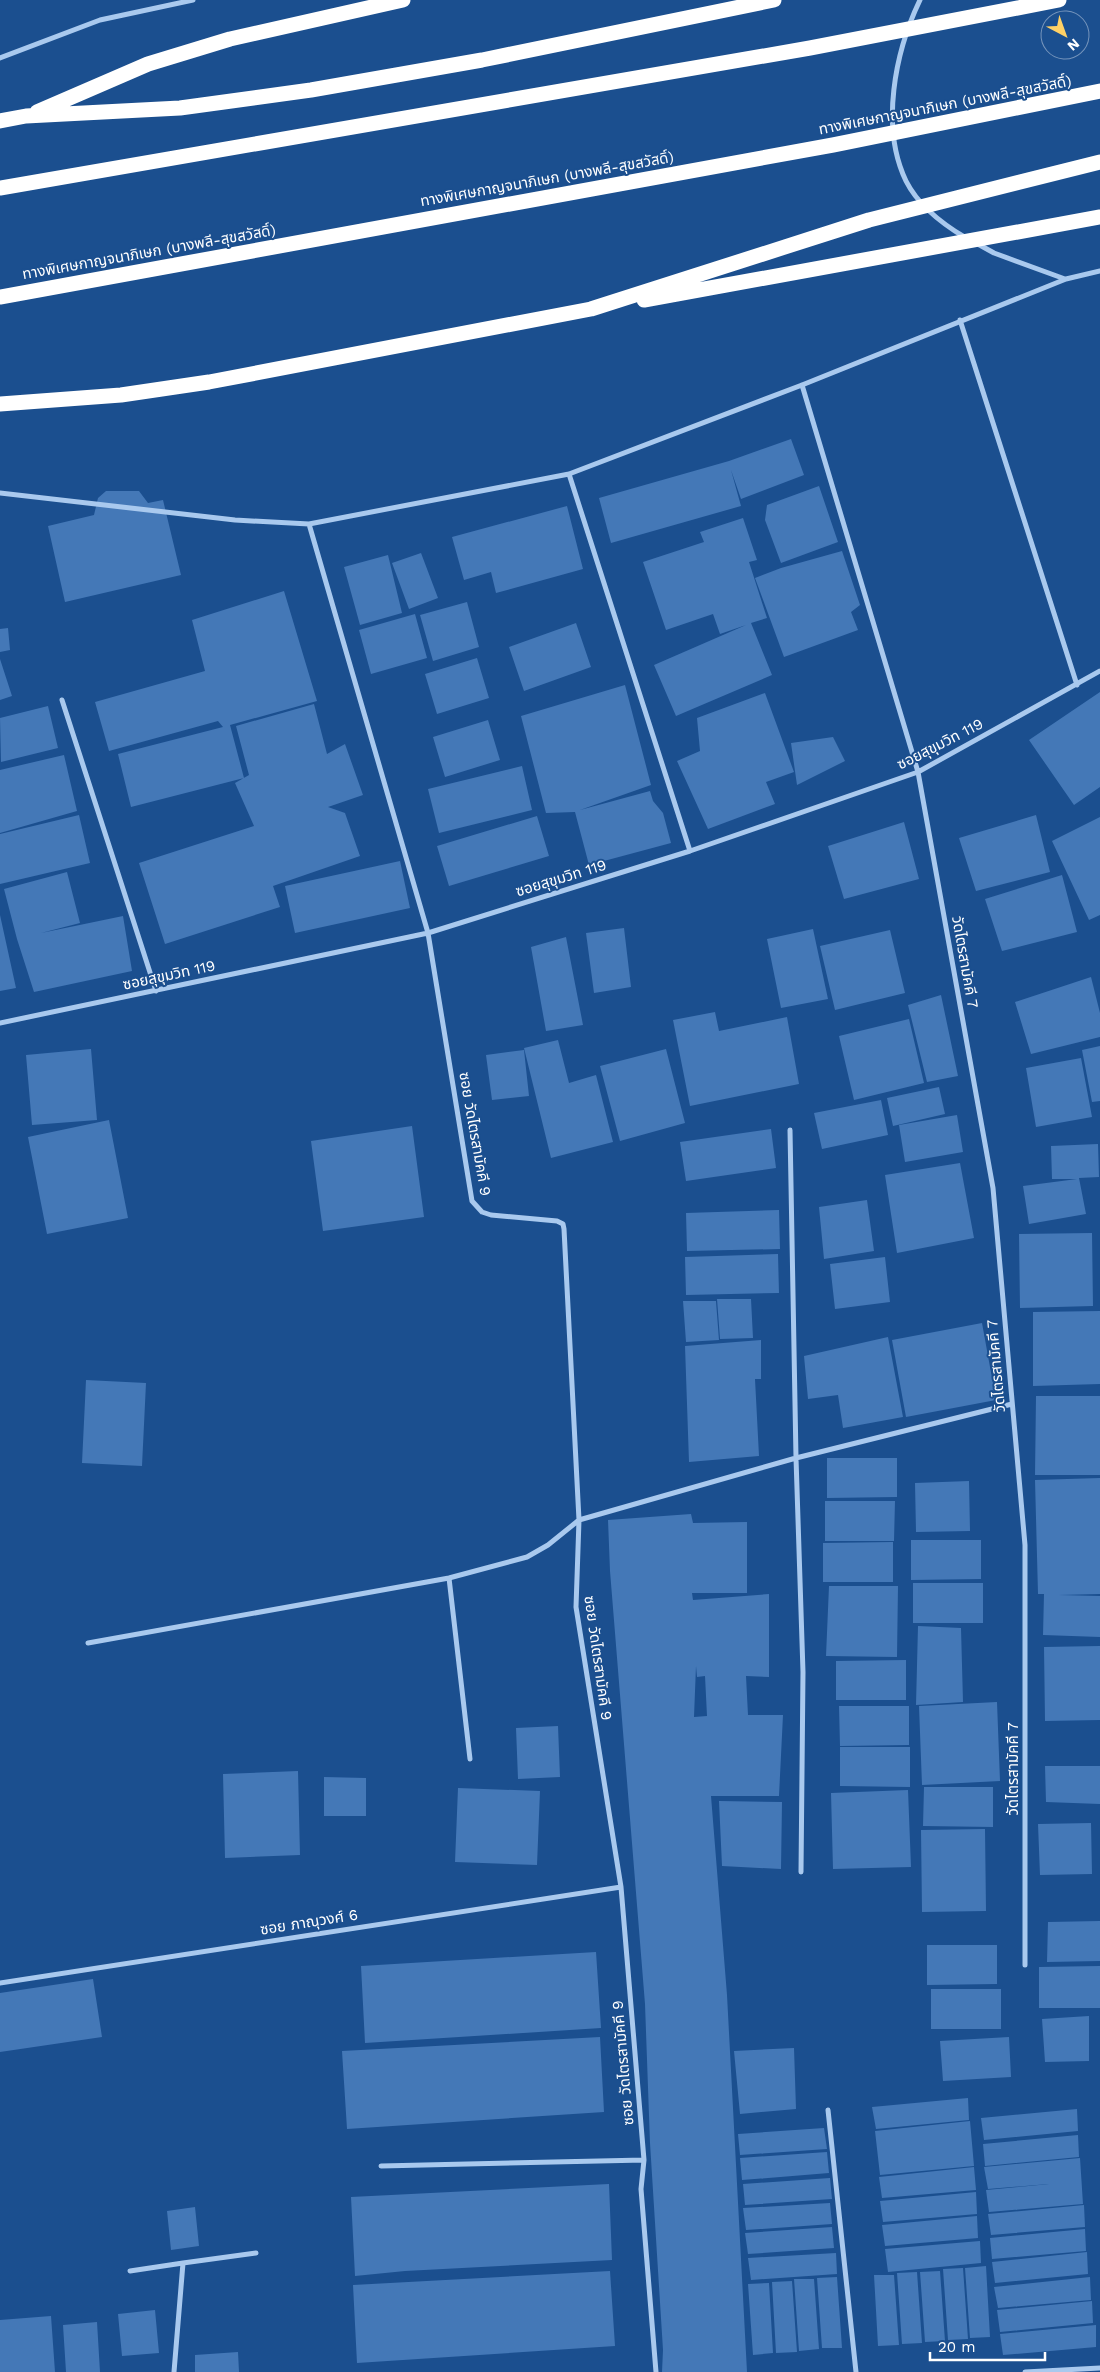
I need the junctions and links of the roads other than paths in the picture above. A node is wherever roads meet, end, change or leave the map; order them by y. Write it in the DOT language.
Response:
graph roads {
  1 [pos="193,0"];
  2 [pos="403,0"];
  3 [pos="774,0"];
  4 [pos="920,0"];
  5 [pos="1059,0"];
  6 [pos="0,58"];
  7 [pos="1100,91"];
  8 [pos="26,116"];
  9 [pos="0,121"];
  10 [pos="1100,162"];
  11 [pos="0,188"];
  12 [pos="1100,217"];
  13 [pos="1100,272"];
  14 [pos="1066,279"];
  15 [pos="0,297"];
  16 [pos="592,309"];
  17 [pos="960,320"];
  18 [pos="802,385"];
  19 [pos="0,404"];
  20 [pos="569,474"];
  21 [pos="0,493"];
  22 [pos="309,524"];
  23 [pos="1100,672"];
  24 [pos="1077,685"];
  25 [pos="62,700"];
  26 [pos="918,772"];
  27 [pos="690,851"];
  28 [pos="428,933"];
  29 [pos="156,991"];
  30 [pos="0,1023"];
  31 [pos="790,1130"];
  32 [pos="1012,1404"];
  33 [pos="796,1458"];
  34 [pos="579,1520"];
  35 [pos="449,1578"];
  36 [pos="88,1643"];
  37 [pos="470,1759"];
  38 [pos="801,1872"];
  39 [pos="621,1887"];
  40 [pos="1025,1965"];
  41 [pos="0,1983"];
  42 [pos="828,2110"];
  43 [pos="644,2160"];
  44 [pos="381,2166"];
  45 [pos="256,2253"];
  46 [pos="183,2263"];
  47 [pos="130,2271"];
  48 [pos="1100,2368"];
  49 [pos="174,2372"];
  50 [pos="656,2372"];
  51 [pos="856,2372"];
  52 [pos="1025,2372"];
  1 -- 6 [label="street"];
  2 -- 8 [label="highway"];
  3 -- 8 [label="highway"];
  4 -- 14 [label="street"];
  5 -- 11 [label="highway, bridge"];
  7 -- 15 [label="highway, ทางพิเศษกาญจนาภิเษก (บางพลี-สุขสวัสดิ์), bridge"];
  8 -- 9 [label="highway"];
  10 -- 16 [label="highway, bridge"];
  12 -- 16 [label="highway, bridge"];
  13 -- 14 [label="street"];
  14 -- 17 [label="street"];
  16 -- 19 [label="highway, bridge"];
  17 -- 18 [label="street"];
  17 -- 24 [label="street"];
  18 -- 20 [label="street"];
  18 -- 26 [label="street, วัดไตรสามัคคี 7"];
  20 -- 22 [label="street"];
  20 -- 27 [label="street"];
  21 -- 22 [label="street"];
  22 -- 28 [label="street"];
  23 -- 24 [label="street, ซอยสุขุมวิท 119"];
  24 -- 26 [label="street, ซอยสุขุมวิท 119"];
  25 -- 29 [label="street"];
  26 -- 27 [label="street, ซอยสุขุมวิท 119"];
  26 -- 32 [label="street, วัดไตรสามัคคี 7"];
  27 -- 28 [label="street, ซอยสุขุมวิท 119"];
  28 -- 29 [label="street, ซอยสุขุมวิท 119"];
  28 -- 34 [label="street, ซอย วัดไตรสามัคคี 9"];
  29 -- 30 [label="street, ซอยสุขุมวิท 119"];
  31 -- 33 [label="street"];
  32 -- 33 [label="street"];
  32 -- 40 [label="street, วัดไตรสามัคคี 7"];
  33 -- 34 [label="street"];
  33 -- 38 [label="street"];
  34 -- 35 [label="street"];
  34 -- 39 [label="street, ซอย วัดไตรสามัคคี 9"];
  35 -- 36 [label="street"];
  35 -- 37 [label="street"];
  39 -- 41 [label="street, ซอย ภาณุวงศ์ 6"];
  39 -- 43 [label="street, ซอย วัดไตรสามัคคี 9"];
  42 -- 51 [label="street"];
  43 -- 44 [label="street"];
  43 -- 50 [label="street, ซอย วัดไตรสามัคคี 9"];
  45 -- 46 [label="street"];
  46 -- 47 [label="street"];
  46 -- 49 [label="street"];
  48 -- 52 [label="street"];
}
